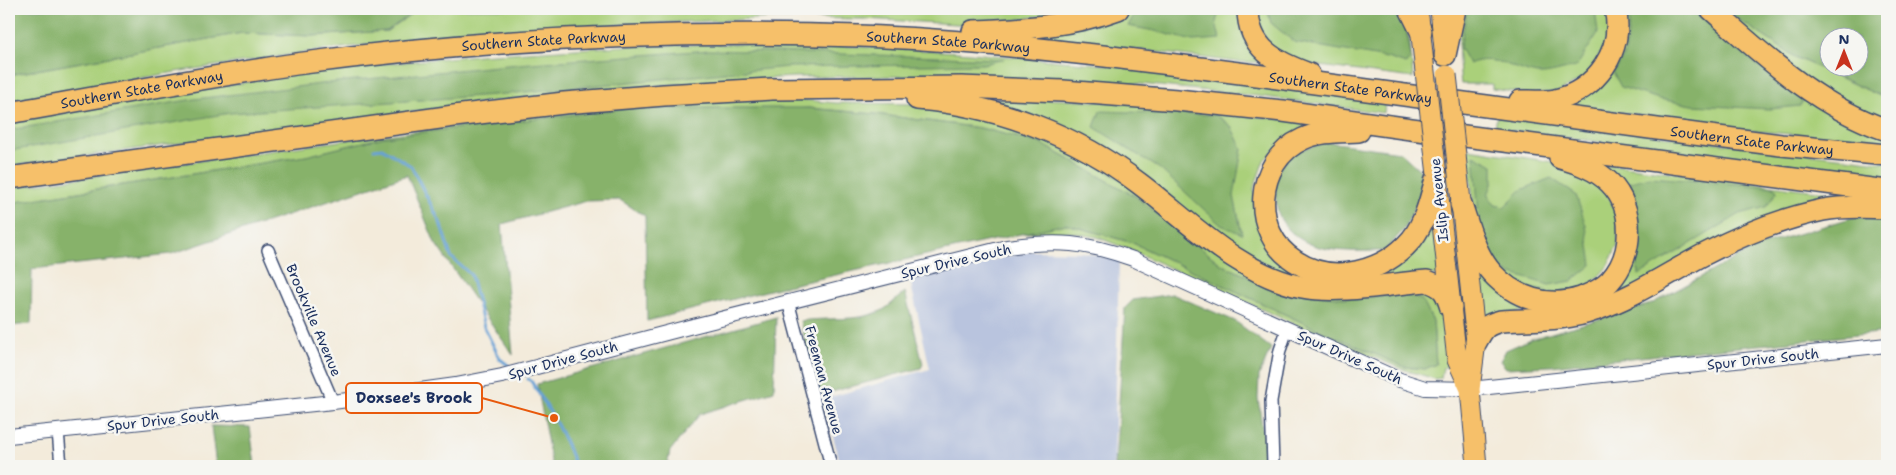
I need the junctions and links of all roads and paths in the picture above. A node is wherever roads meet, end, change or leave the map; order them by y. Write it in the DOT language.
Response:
graph roads {
  1 [pos="1118,9"];
  2 [pos="1248,9"];
  3 [pos="1410,9"];
  4 [pos="1418,9"];
  5 [pos="1440,9"];
  6 [pos="1455,9"];
  7 [pos="1615,9"];
  8 [pos="1711,9"];
  9 [pos="1421,31"];
  10 [pos="859,36"];
  11 [pos="1446,65"];
  12 [pos="772,89"];
  13 [pos="1355,89"];
  14 [pos="1462,103"];
  15 [pos="9,113"];
  16 [pos="1411,129"];
  17 [pos="1887,130"];
  18 [pos="1512,142"];
  19 [pos="1887,155"];
  20 [pos="1437,175"];
  21 [pos="9,178"];
  22 [pos="1887,191"];
  23 [pos="1461,204"];
  24 [pos="1887,208"];
  25 [pos="268,250"];
  26 [pos="788,301"];
  27 [pos="1451,308"];
  28 [pos="1287,330"];
  29 [pos="1476,342"];
  30 [pos="1887,345"];
  31 [pos="1470,390"];
  32 [pos="333,402"];
  33 [pos="58,431"];
  34 [pos="9,436"];
  35 [pos="62,466"];
  36 [pos="831,466"];
  37 [pos="1273,466"];
  38 [pos="1477,466"];
  1 -- 10 [label="highway"];
  2 -- 13 [label="highway"];
  3 -- 9 [label="highway"];
  4 -- 9 [label="main road, Islip Avenue"];
  5 -- 11 [label="main road, Islip Avenue"];
  6 -- 11 [label="highway"];
  7 -- 14 [label="highway"];
  8 -- 17 [label="highway"];
  9 -- 20 [label="main road, Islip Avenue, bridge"];
  10 -- 13 [label="highway, Southern State Parkway"];
  10 -- 15 [label="highway, Southern State Parkway"];
  11 -- 23 [label="main road, Islip Avenue, bridge"];
  12 -- 16 [label="highway"];
  12 -- 21 [label="highway"];
  12 -- 27 [label="highway"];
  13 -- 14 [label="highway, Southern State Parkway"];
  14 -- 19 [label="highway, Southern State Parkway"];
  16 -- 18 [label="highway"];
  16 -- 20 [label="highway"];
  18 -- 22 [label="highway"];
  18 -- 23 [label="highway"];
  20 -- 27 [label="main road, Islip Avenue"];
  23 -- 29 [label="main road, Islip Avenue"];
  24 -- 29 [label="highway"];
  25 -- 32 [label="street, Brookville Avenue"];
  26 -- 28 [label="street, Spur Drive South"];
  26 -- 32 [label="street, Spur Drive South"];
  26 -- 36 [label="street, Freeman Avenue"];
  27 -- 31 [label="main road, Islip Avenue"];
  28 -- 31 [label="street, Spur Drive South"];
  28 -- 37 [label="street"];
  29 -- 31 [label="main road, Islip Avenue"];
  30 -- 31 [label="street, Spur Drive South"];
  31 -- 38 [label="main road, Islip Avenue"];
  32 -- 33 [label="street, Spur Drive South"];
  33 -- 34 [label="street, Spur Drive South"];
  33 -- 35 [label="street"];
}
